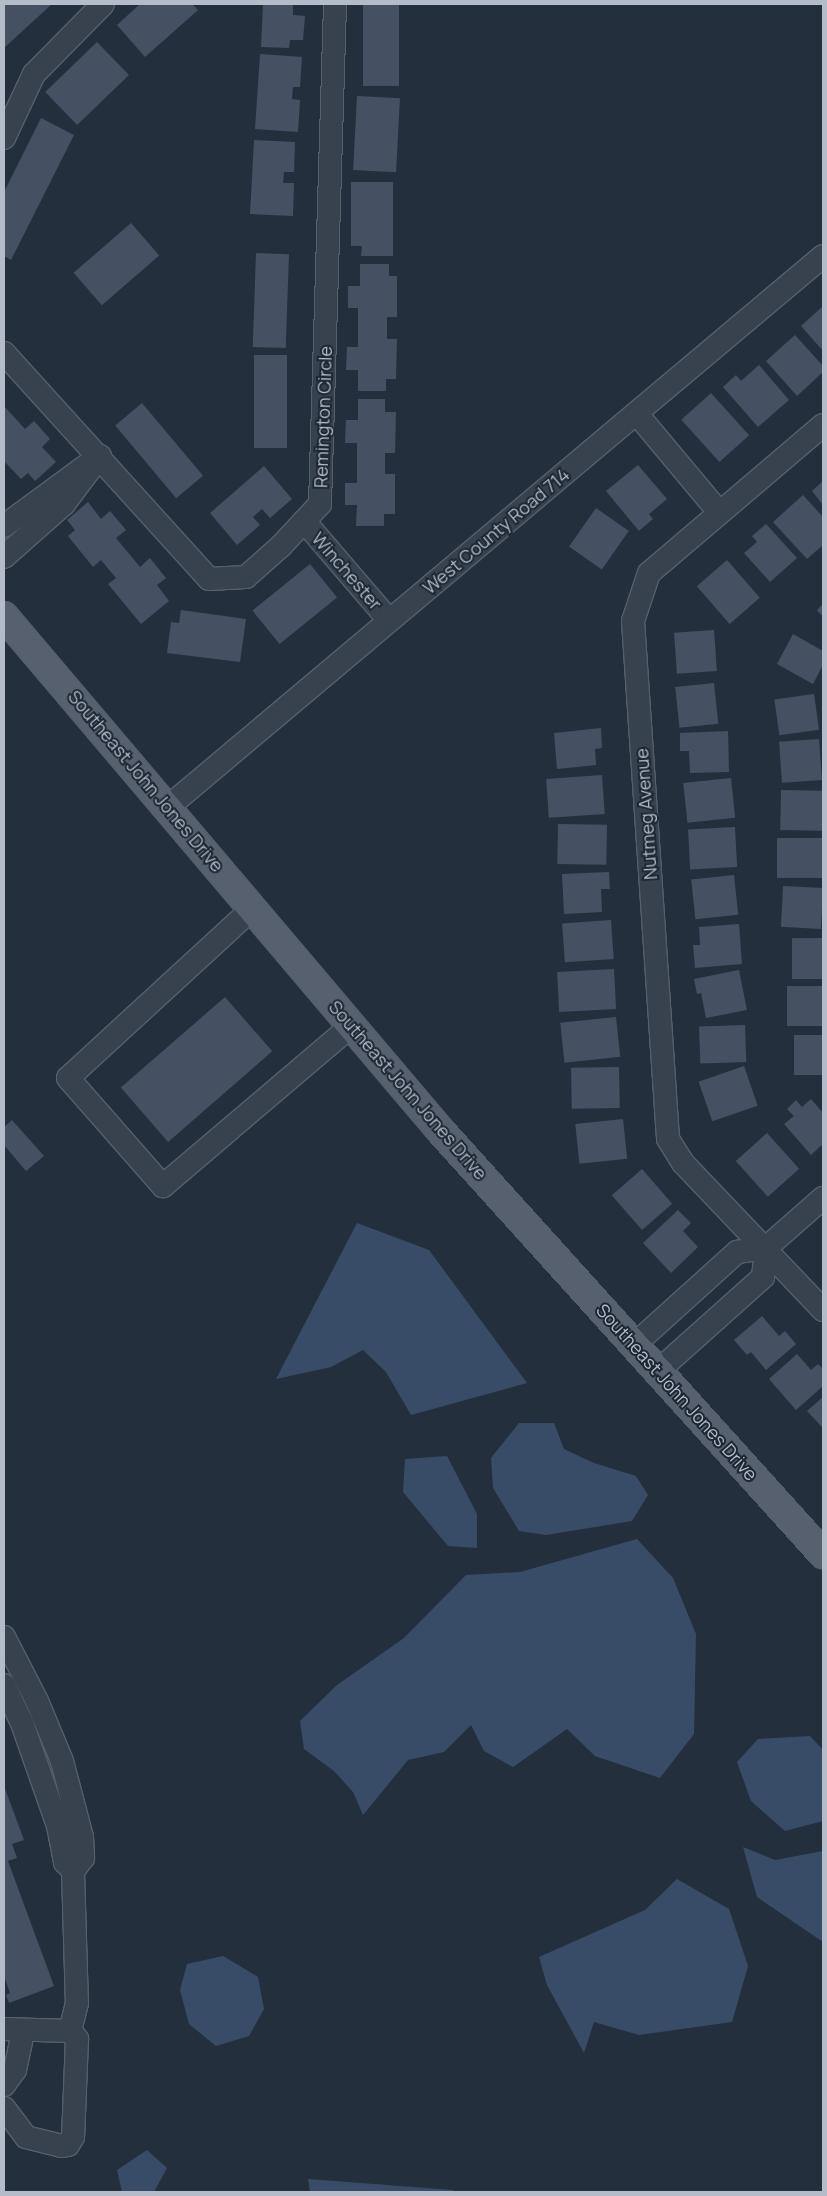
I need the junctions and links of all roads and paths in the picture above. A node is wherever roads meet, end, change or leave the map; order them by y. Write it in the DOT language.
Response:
graph roads {
  1 [pos="103,4"];
  2 [pos="335,4"];
  3 [pos="4,138"];
  4 [pos="823,256"];
  5 [pos="4,354"];
  6 [pos="637,414"];
  7 [pos="823,425"];
  8 [pos="100,456"];
  9 [pos="719,512"];
  10 [pos="304,521"];
  11 [pos="4,526"];
  12 [pos="4,556"];
  13 [pos="4,616"];
  14 [pos="389,620"];
  15 [pos="168,806"];
  16 [pos="253,908"];
  17 [pos="352,1025"];
  18 [pos="823,1198"];
  19 [pos="766,1248"];
  20 [pos="823,1310"];
  21 [pos="634,1345"];
  22 [pos="658,1371"];
  23 [pos="823,1554"];
  24 [pos="4,1637"];
  25 [pos="4,1685"];
  26 [pos="73,1871"];
  27 [pos="14,2030"];
  28 [pos="70,2031"];
  29 [pos="4,2085"];
  30 [pos="4,2108"];
  1 -- 3 [label="street"];
  2 -- 10 [label="street, Remington Circle"];
  4 -- 6 [label="street, West County Road 714"];
  5 -- 8 [label="street, Remington Circle"];
  6 -- 9 [label="street"];
  6 -- 14 [label="street, West County Road 714"];
  7 -- 9 [label="street, Nutmeg Avenue"];
  8 -- 10 [label="street, Remington Circle"];
  8 -- 11 [label="street"];
  8 -- 12 [label="street"];
  9 -- 19 [label="street, Nutmeg Avenue"];
  10 -- 14 [label="street, Winchester"];
  13 -- 15 [label="main road, Southeast John Jones Drive"];
  14 -- 15 [label="street, West County Road 714"];
  15 -- 16 [label="main road, Southeast John Jones Drive"];
  16 -- 17 [label="main road, Southeast John Jones Drive"];
  16 -- 17 [label="street"];
  17 -- 21 [label="main road, Southeast John Jones Drive"];
  18 -- 19 [label="street"];
  19 -- 20 [label="street, Nutmeg Avenue"];
  19 -- 21 [label="street"];
  19 -- 22 [label="street"];
  21 -- 22 [label="main road, Southeast John Jones Drive"];
  22 -- 23 [label="main road, Southeast John Jones Drive"];
  24 -- 26 [label="street"];
  25 -- 26 [label="street"];
  26 -- 28 [label="street"];
  27 -- 28 [label="street"];
  27 -- 29 [label="street"];
  28 -- 30 [label="street"];
}
